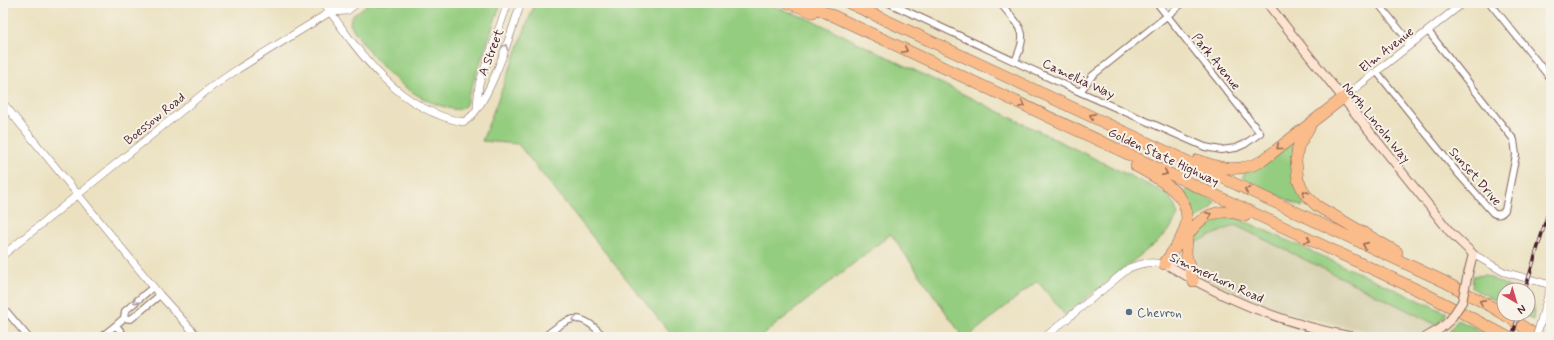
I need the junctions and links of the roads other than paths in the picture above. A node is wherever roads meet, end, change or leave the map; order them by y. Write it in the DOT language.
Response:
graph roads {
  1 [pos="324,3"];
  2 [pos="337,3"];
  3 [pos="357,3"];
  4 [pos="508,3"];
  5 [pos="521,3"];
  6 [pos="789,3"];
  7 [pos="806,3"];
  8 [pos="849,3"];
  9 [pos="855,3"];
  10 [pos="889,3"];
  11 [pos="1000,3"];
  12 [pos="1156,3"];
  13 [pos="1183,3"];
  14 [pos="1266,3"];
  15 [pos="1378,3"];
  16 [pos="1463,3"];
  17 [pos="1490,3"];
  18 [pos="330,12"];
  19 [pos="875,15"];
  20 [pos="1166,16"];
  21 [pos="1428,31"];
  22 [pos="883,39"];
  23 [pos="1411,44"];
  24 [pos="1015,61"];
  25 [pos="1377,72"];
  26 [pos="1551,79"];
  27 [pos="1080,92"];
  28 [pos="1343,98"];
  29 [pos="3,103"];
  30 [pos="477,108"];
  31 [pos="1310,124"];
  32 [pos="1122,130"];
  33 [pos="1260,133"];
  34 [pos="1084,134"];
  35 [pos="77,195"];
  36 [pos="1293,233"];
  37 [pos="1186,238"];
  38 [pos="1473,254"];
  39 [pos="3,255"];
  40 [pos="1167,266"];
  41 [pos="1193,281"];
  42 [pos="1443,281"];
  43 [pos="1551,285"];
  44 [pos="153,287"];
  45 [pos="160,295"];
  46 [pos="7,312"];
  47 [pos="124,318"];
  48 [pos="116,325"];
  49 [pos="28,337"];
  50 [pos="100,337"];
  51 [pos="125,337"];
  52 [pos="198,337"];
  53 [pos="544,337"];
  54 [pos="604,337"];
  55 [pos="1045,337"];
  56 [pos="1354,337"];
  57 [pos="1426,337"];
  58 [pos="1508,337"];
  59 [pos="1537,337"];
  1 -- 18 [label="street"];
  2 -- 18 [label="street"];
  3 -- 18 [label="street"];
  4 -- 30 [label="street, A Street"];
  30 -- 5 [label="street, A Street, one-way"];
  6 -- 22 [label="highway"];
  7 -- 22 [label="highway, Golden State Highway"];
  8 -- 19 [label="highway, Golden State Highway"];
  9 -- 19 [label="highway"];
  10 -- 24 [label="street, Camellia Way"];
  11 -- 24 [label="street"];
  12 -- 20 [label="street, Park Avenue"];
  13 -- 20 [label="street"];
  14 -- 28 [label="main road, North Lincoln Way"];
  15 -- 23 [label="street"];
  16 -- 21 [label="street, Elm Avenue"];
  17 -- 26 [label="street"];
  18 -- 30 [label="street, A Street"];
  18 -- 35 [label="street, Boessow Road"];
  32 -- 19 [label="highway, Golden State Highway, one-way"];
  20 -- 27 [label="street"];
  20 -- 33 [label="street, Park Avenue"];
  21 -- 23 [label="street, Elm Avenue"];
  21 -- 25 [label="street, Sunset Drive"];
  22 -- 34 [label="highway, Golden State Highway, one-way"];
  23 -- 25 [label="street, Elm Avenue"];
  24 -- 27 [label="street, Camellia Way"];
  25 -- 28 [label="street, Elm Avenue"];
  27 -- 33 [label="street, Camellia Way"];
  28 -- 31 [label="highway"];
  28 -- 38 [label="main road, North Lincoln Way"];
  29 -- 35 [label="street"];
  31 -- 32 [label="highway, one-way"];
  42 -- 31 [label="highway, one-way"];
  42 -- 32 [label="highway, Golden State Highway, one-way"];
  34 -- 36 [label="highway, Golden State Highway, one-way"];
  34 -- 40 [label="highway"];
  35 -- 39 [label="street, Boessow Road"];
  35 -- 44 [label="street"];
  37 -- 36 [label="highway, one-way"];
  36 -- 58 [label="highway, Golden State Highway, one-way"];
  37 -- 40 [label="highway"];
  37 -- 41 [label="highway"];
  38 -- 43 [label="street, North Lincoln Way"];
  38 -- 57 [label="main road, bridge"];
  40 -- 41 [label="main road, Simmerhorn Road"];
  40 -- 55 [label="street, Simmerhorn Road"];
  41 -- 56 [label="main road, Simmerhorn Road"];
  59 -- 42 [label="highway, Golden State Highway, one-way"];
  43 -- 59 [label="street, bridge"];
  44 -- 45 [label="street"];
  44 -- 47 [label="street, one-way"];
  45 -- 47 [label="street"];
  45 -- 52 [label="street"];
  46 -- 49 [label="street"];
  47 -- 48 [label="street"];
  48 -- 50 [label="street"];
  48 -- 51 [label="street"];
  54 -- 53 [label="street, one-way"];
}
